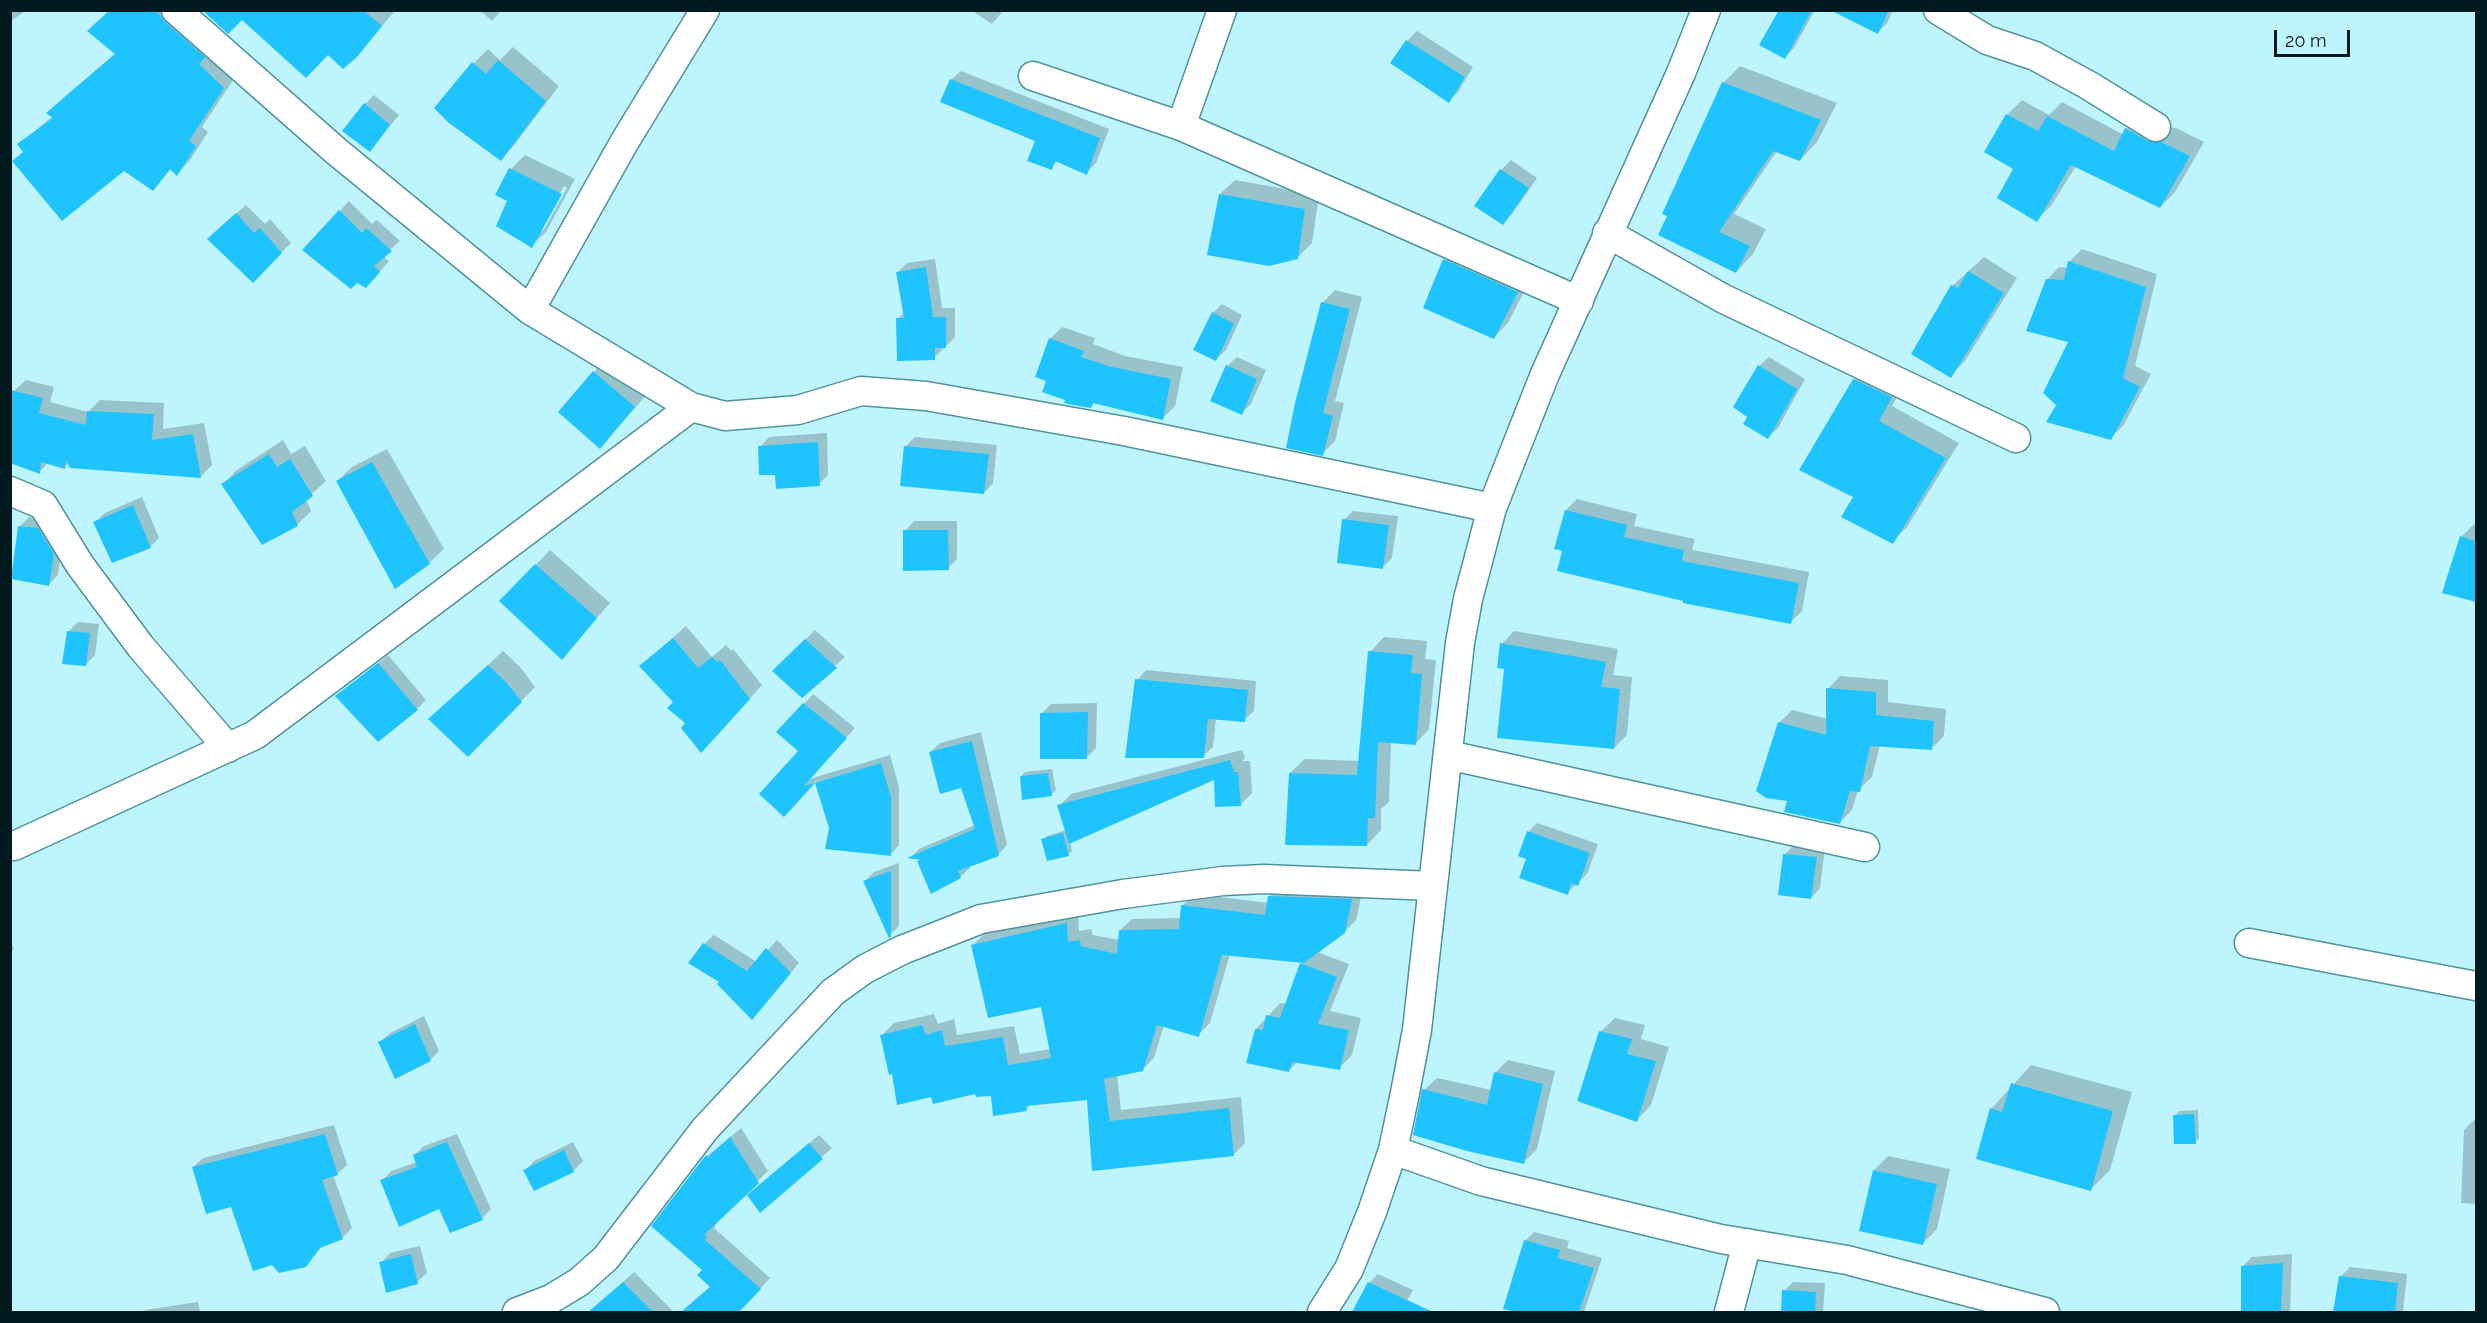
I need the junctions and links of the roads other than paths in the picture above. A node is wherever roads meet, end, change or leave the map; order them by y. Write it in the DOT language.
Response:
graph roads {
  1 [pos="176,10"];
  2 [pos="705,10"];
  3 [pos="1222,10"];
  4 [pos="1706,10"];
  5 [pos="1938,10"];
  6 [pos="1033,76"];
  7 [pos="1181,126"];
  8 [pos="2156,127"];
  9 [pos="1607,234"];
  10 [pos="1579,301"];
  11 [pos="530,310"];
  12 [pos="692,407"];
  13 [pos="2016,438"];
  14 [pos="10,491"];
  15 [pos="1492,508"];
  16 [pos="228,748"];
  17 [pos="1448,755"];
  18 [pos="14,846"];
  19 [pos="1865,848"];
  20 [pos="1433,886"];
  21 [pos="2249,943"];
  22 [pos="2476,986"];
  23 [pos="1393,1150"];
  24 [pos="1747,1243"];
  25 [pos="517,1312"];
  26 [pos="1322,1312"];
  27 [pos="1729,1312"];
  28 [pos="2044,1312"];
  1 -- 11 [label="street"];
  2 -- 11 [label="street"];
  3 -- 7 [label="street"];
  4 -- 9 [label="street"];
  5 -- 8 [label="street"];
  6 -- 7 [label="street"];
  7 -- 10 [label="street"];
  9 -- 10 [label="street"];
  9 -- 13 [label="street"];
  10 -- 15 [label="street"];
  11 -- 12 [label="street"];
  12 -- 15 [label="street"];
  12 -- 16 [label="street"];
  14 -- 16 [label="street"];
  15 -- 17 [label="street"];
  16 -- 18 [label="street"];
  17 -- 19 [label="street"];
  17 -- 20 [label="street"];
  20 -- 23 [label="street"];
  20 -- 25 [label="street"];
  21 -- 22 [label="street"];
  23 -- 24 [label="street"];
  23 -- 26 [label="street"];
  24 -- 27 [label="street"];
  24 -- 28 [label="street"];
}
